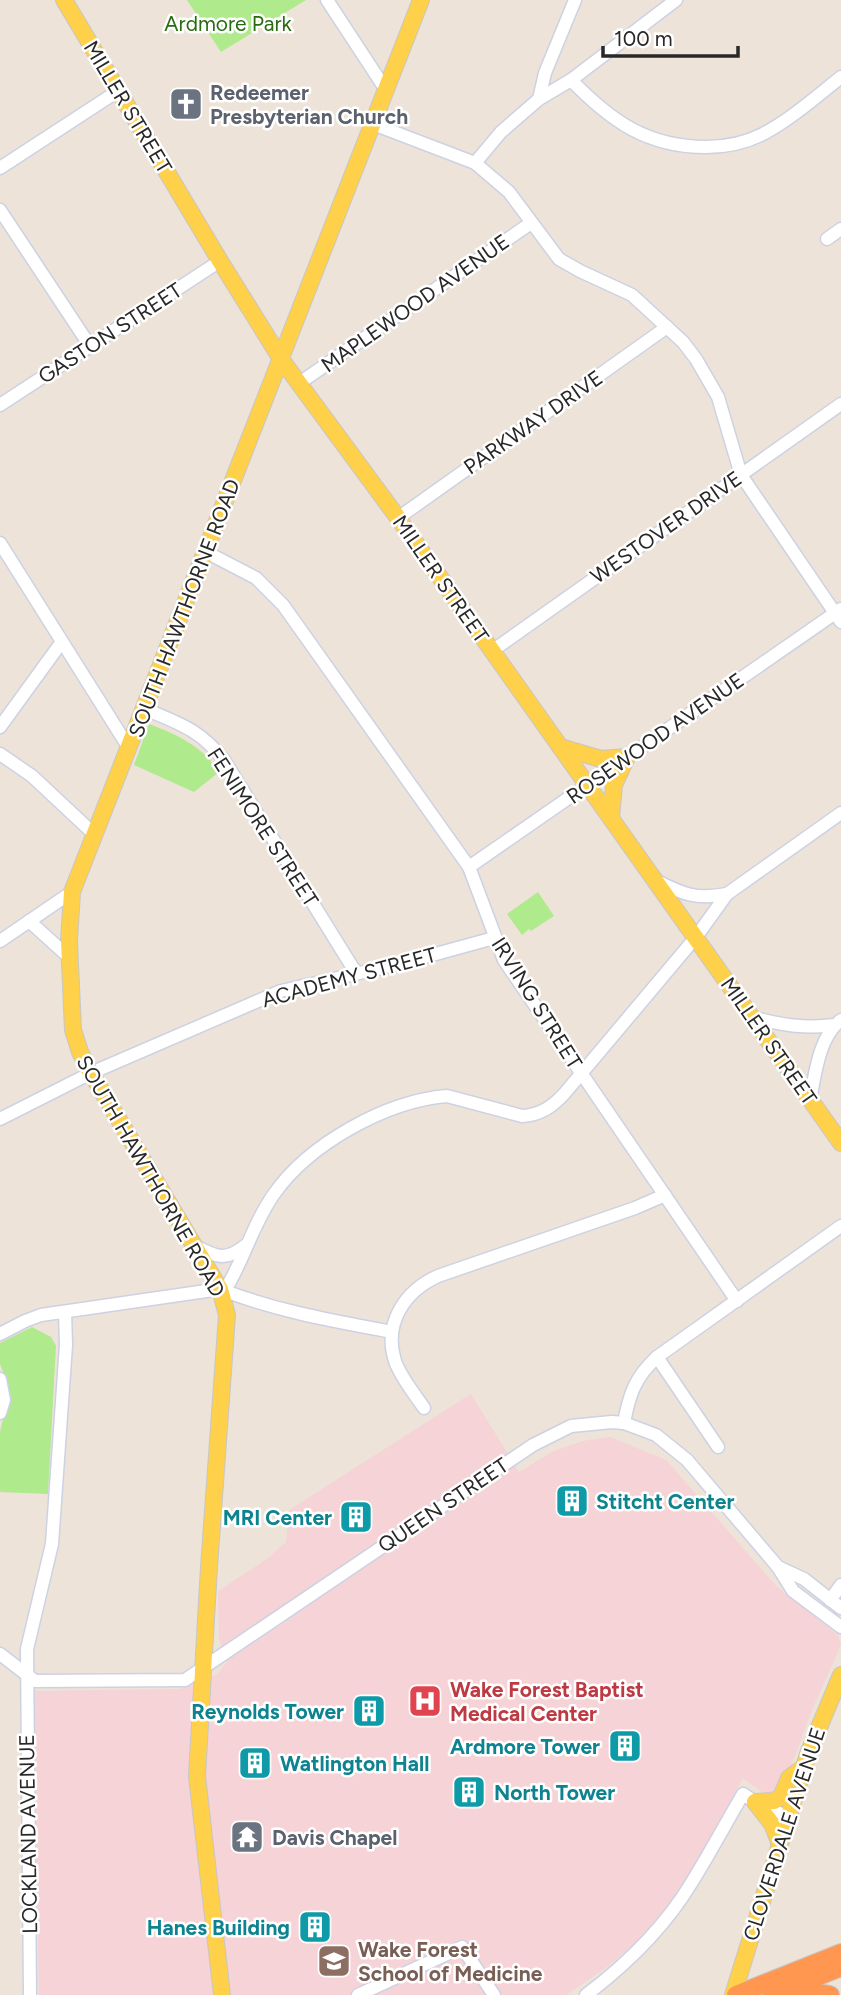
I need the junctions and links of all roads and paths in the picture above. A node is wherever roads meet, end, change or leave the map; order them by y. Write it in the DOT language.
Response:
graph roads {
  1 [pos="64,0"];
  2 [pos="327,0"];
  3 [pos="421,0"];
  4 [pos="575,0"];
  5 [pos="676,0"];
  6 [pos="841,77"];
  7 [pos="571,80"];
  8 [pos="386,90"];
  9 [pos="118,91"];
  10 [pos="540,99"];
  11 [pos="373,124"];
  12 [pos="475,163"];
  13 [pos="0,167"];
  14 [pos="0,210"];
  15 [pos="531,223"];
  16 [pos="841,229"];
  17 [pos="827,239"];
  18 [pos="220,261"];
  19 [pos="294,326"];
  20 [pos="667,327"];
  21 [pos="264,332"];
  22 [pos="90,346"];
  23 [pos="281,359"];
  24 [pos="301,387"];
  25 [pos="268,393"];
  26 [pos="841,404"];
  27 [pos="0,405"];
  28 [pos="741,475"];
  29 [pos="398,518"];
  30 [pos="0,544"];
  31 [pos="206,552"];
  32 [pos="839,615"];
  33 [pos="61,643"];
  34 [pos="492,651"];
  35 [pos="145,709"];
  36 [pos="0,727"];
  37 [pos="560,747"];
  38 [pos="129,748"];
  39 [pos="0,754"];
  40 [pos="627,757"];
  41 [pos="587,785"];
  42 [pos="841,813"];
  43 [pos="611,818"];
  44 [pos="94,834"];
  45 [pos="469,867"];
  46 [pos="655,880"];
  47 [pos="72,892"];
  48 [pos="727,894"];
  49 [pos="29,921"];
  50 [pos="494,937"];
  51 [pos="696,937"];
  52 [pos="0,940"];
  53 [pos="70,958"];
  54 [pos="356,973"];
  55 [pos="752,1017"];
  56 [pos="838,1022"];
  57 [pos="91,1073"];
  58 [pos="580,1073"];
  59 [pos="810,1100"];
  60 [pos="0,1119"];
  61 [pos="841,1143"];
  62 [pos="665,1195"];
  63 [pos="841,1226"];
  64 [pos="246,1245"];
  65 [pos="195,1246"];
  66 [pos="220,1289"];
  67 [pos="737,1301"];
  68 [pos="65,1312"];
  69 [pos="2,1328"];
  70 [pos="392,1332"];
  71 [pos="657,1357"];
  72 [pos="0,1379"];
  73 [pos="424,1408"];
  74 [pos="0,1413"];
  75 [pos="624,1423"];
  76 [pos="718,1447"];
  77 [pos="778,1566"];
  78 [pos="841,1585"];
  79 [pos="830,1600"];
  80 [pos="841,1608"];
  81 [pos="841,1628"];
  82 [pos="0,1654"];
  83 [pos="203,1666"];
  84 [pos="26,1674"];
  85 [pos="841,1675"];
  86 [pos="804,1767"];
  87 [pos="749,1798"];
  88 [pos="788,1818"];
  89 [pos="780,1844"];
  90 [pos="841,1944"];
  91 [pos="841,1952"];
  92 [pos="841,1967"];
  93 [pos="774,1989"];
  94 [pos="30,1995"];
  95 [pos="222,1995"];
  96 [pos="358,1995"];
  97 [pos="494,1995"];
  98 [pos="586,1995"];
  99 [pos="734,1995"];
  100 [pos="830,1995"];
  1 -- 9 [label="main road, MILLER STREET"];
  2 -- 8 [label="street"];
  3 -- 8 [label="main road, SOUTH HAWTHORNE ROAD"];
  4 -- 10 [label="street"];
  5 -- 7 [label="street"];
  6 -- 7 [label="street"];
  7 -- 10 [label="street"];
  8 -- 11 [label="main road, SOUTH HAWTHORNE ROAD"];
  9 -- 13 [label="street"];
  9 -- 18 [label="main road, MILLER STREET"];
  10 -- 12 [label="street"];
  11 -- 12 [label="street"];
  11 -- 19 [label="main road, SOUTH HAWTHORNE ROAD"];
  12 -- 15 [label="street"];
  14 -- 22 [label="street"];
  15 -- 20 [label="street"];
  15 -- 24 [label="street, MAPLEWOOD AVENUE"];
  16 -- 17 [label="street"];
  18 -- 21 [label="main road, MILLER STREET"];
  18 -- 22 [label="street, GASTON STREET"];
  19 -- 21 [label="main road"];
  19 -- 23 [label="main road, SOUTH HAWTHORNE ROAD"];
  20 -- 28 [label="street"];
  20 -- 29 [label="street, PARKWAY DRIVE"];
  21 -- 23 [label="main road, MILLER STREET"];
  22 -- 27 [label="street, GASTON STREET"];
  23 -- 24 [label="main road, MILLER STREET"];
  23 -- 25 [label="main road, SOUTH HAWTHORNE ROAD"];
  24 -- 25 [label="main road"];
  24 -- 29 [label="main road, MILLER STREET"];
  25 -- 31 [label="main road, SOUTH HAWTHORNE ROAD"];
  26 -- 28 [label="street, WESTOVER DRIVE"];
  28 -- 32 [label="street"];
  28 -- 34 [label="street, WESTOVER DRIVE"];
  29 -- 34 [label="main road, MILLER STREET"];
  30 -- 33 [label="street"];
  31 -- 35 [label="main road, SOUTH HAWTHORNE ROAD"];
  31 -- 45 [label="street, IRVING STREET"];
  32 -- 40 [label="street, ROSEWOOD AVENUE"];
  33 -- 36 [label="street"];
  33 -- 38 [label="street"];
  34 -- 37 [label="main road, MILLER STREET"];
  35 -- 38 [label="main road, SOUTH HAWTHORNE ROAD"];
  35 -- 54 [label="street, FENIMORE STREET"];
  37 -- 40 [label="main road"];
  37 -- 41 [label="main road, MILLER STREET"];
  38 -- 44 [label="main road, SOUTH HAWTHORNE ROAD"];
  39 -- 44 [label="street"];
  40 -- 41 [label="street, ROSEWOOD AVENUE"];
  40 -- 43 [label="main road"];
  41 -- 43 [label="main road, MILLER STREET"];
  41 -- 45 [label="street, ROSEWOOD AVENUE"];
  42 -- 48 [label="street"];
  43 -- 46 [label="main road, MILLER STREET"];
  44 -- 47 [label="main road, SOUTH HAWTHORNE ROAD"];
  45 -- 50 [label="street, IRVING STREET"];
  46 -- 48 [label="street"];
  46 -- 51 [label="main road, MILLER STREET"];
  47 -- 49 [label="street"];
  47 -- 53 [label="main road, SOUTH HAWTHORNE ROAD"];
  48 -- 51 [label="street"];
  49 -- 52 [label="street"];
  49 -- 53 [label="street"];
  50 -- 54 [label="street, ACADEMY STREET"];
  50 -- 58 [label="street, IRVING STREET"];
  51 -- 55 [label="main road, MILLER STREET"];
  51 -- 58 [label="street"];
  53 -- 57 [label="main road, SOUTH HAWTHORNE ROAD"];
  54 -- 57 [label="street, ACADEMY STREET"];
  55 -- 56 [label="street"];
  55 -- 59 [label="main road, MILLER STREET"];
  56 -- 59 [label="street"];
  57 -- 60 [label="street, ACADEMY STREET"];
  57 -- 65 [label="main road, SOUTH HAWTHORNE ROAD"];
  58 -- 62 [label="street, IRVING STREET"];
  58 -- 64 [label="street"];
  59 -- 61 [label="main road, MILLER STREET"];
  62 -- 67 [label="street, IRVING STREET"];
  62 -- 70 [label="street"];
  63 -- 67 [label="street"];
  64 -- 65 [label="street"];
  64 -- 66 [label="street"];
  65 -- 66 [label="main road, SOUTH HAWTHORNE ROAD"];
  66 -- 68 [label="street"];
  66 -- 70 [label="street"];
  66 -- 83 [label="main road, SOUTH HAWTHORNE ROAD"];
  67 -- 71 [label="street"];
  68 -- 69 [label="street"];
  68 -- 84 [label="street, LOCKLAND AVENUE"];
  70 -- 73 [label="street"];
  71 -- 75 [label="street"];
  71 -- 76 [label="street"];
  72 -- 74 [label="street"];
  75 -- 77 [label="street"];
  75 -- 83 [label="street, QUEEN STREET"];
  77 -- 79 [label="street"];
  77 -- 81 [label="street"];
  78 -- 79 [label="street"];
  79 -- 80 [label="street"];
  82 -- 84 [label="street, QUEEN STREET"];
  83 -- 84 [label="street, QUEEN STREET"];
  83 -- 95 [label="main road, SOUTH HAWTHORNE ROAD"];
  84 -- 94 [label="street, LOCKLAND AVENUE"];
  85 -- 86 [label="main road, CLOVERDALE AVENUE"];
  86 -- 87 [label="main road"];
  86 -- 88 [label="main road, CLOVERDALE AVENUE"];
  87 -- 88 [label="street"];
  87 -- 89 [label="main road"];
  87 -- 98 [label="street"];
  88 -- 89 [label="main road, CLOVERDALE AVENUE"];
  89 -- 99 [label="main road, CLOVERDALE AVENUE"];
  90 -- 93 [label="highway"];
  91 -- 93 [label="highway"];
  92 -- 93 [label="highway"];
  93 -- 99 [label="highway"];
  93 -- 100 [label="highway"];
  96 -- 97 [label="street"];
}
